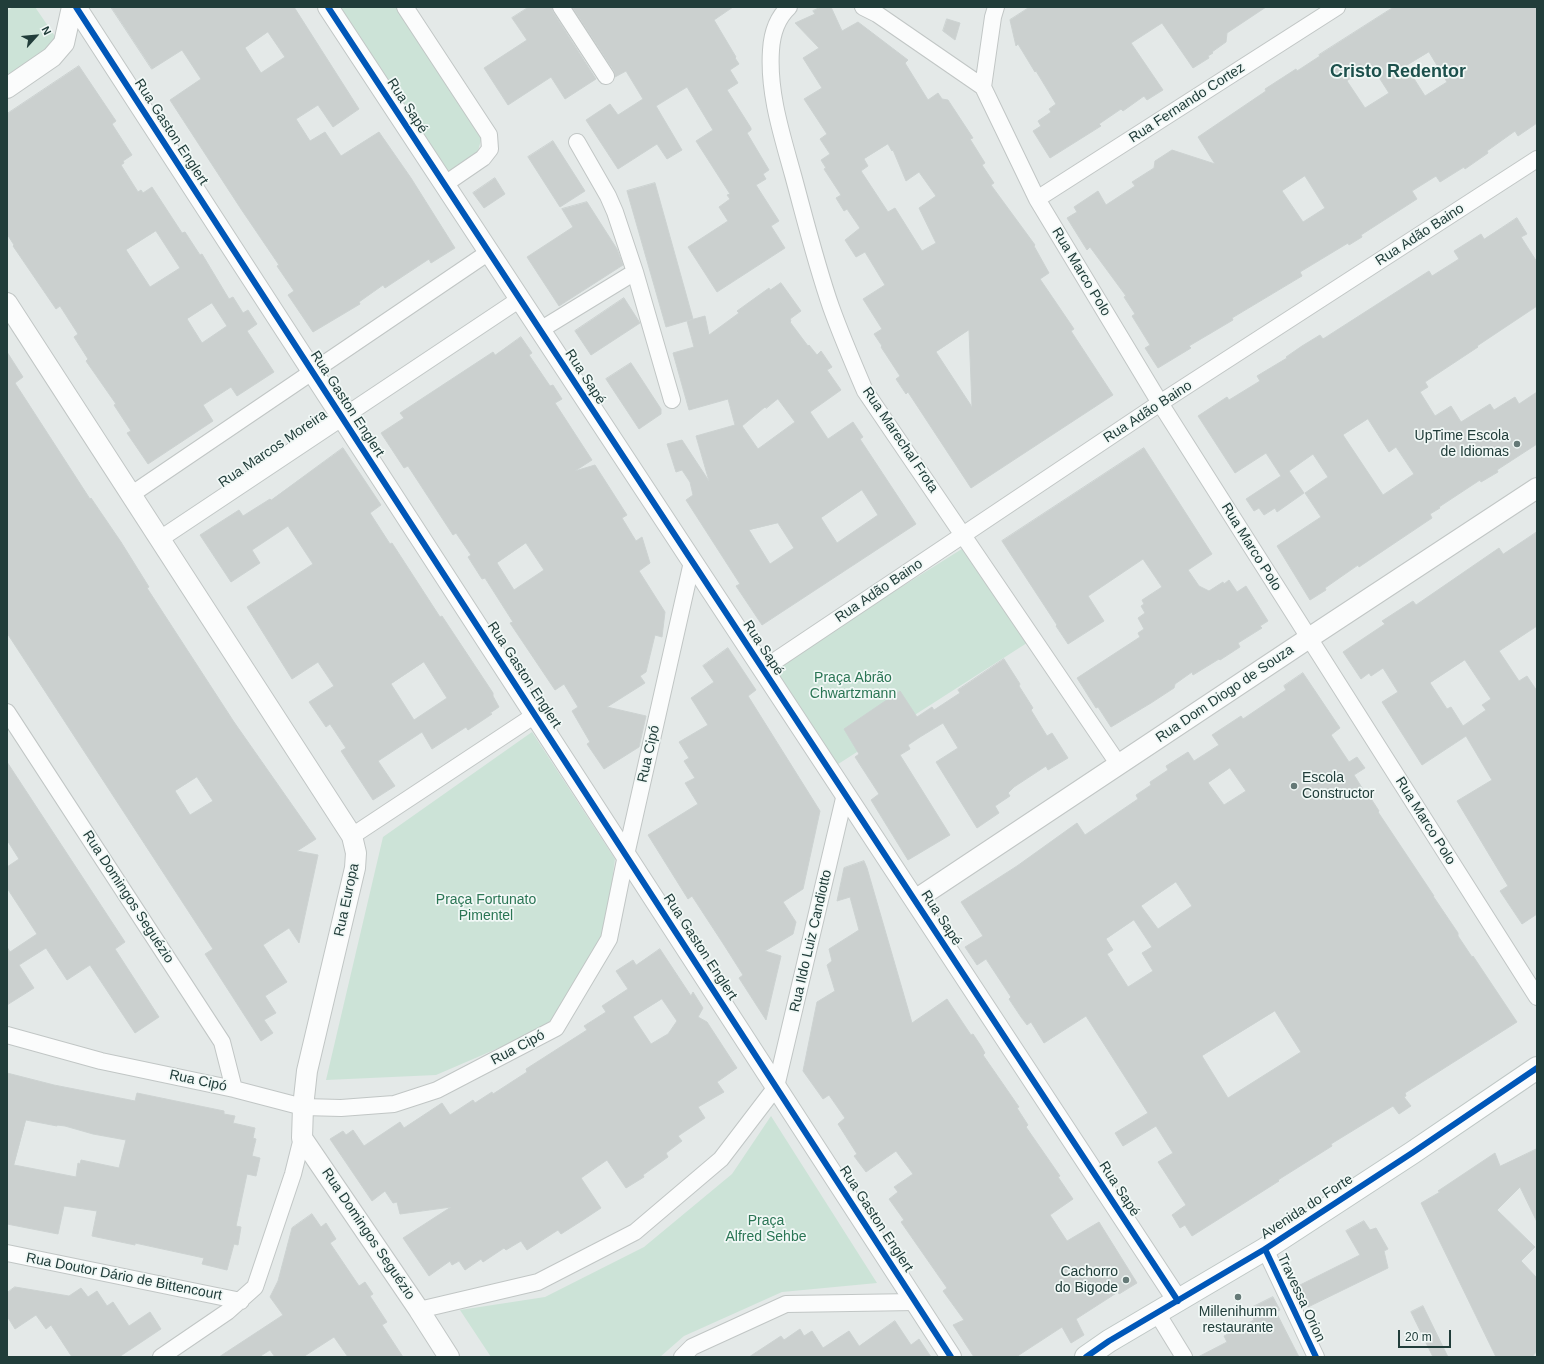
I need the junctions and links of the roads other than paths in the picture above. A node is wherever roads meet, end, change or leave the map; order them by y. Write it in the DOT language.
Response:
graph roads {
  1 [pos="72,7"];
  2 [pos="76,7"];
  3 [pos="328,7"];
  4 [pos="406,7"];
  5 [pos="561,7"];
  6 [pos="789,7"];
  7 [pos="863,7"];
  8 [pos="996,7"];
  9 [pos="1337,7"];
  10 [pos="606,76"];
  11 [pos="983,87"];
  12 [pos="7,88"];
  13 [pos="577,142"];
  14 [pos="1537,159"];
  15 [pos="444,184"];
  16 [pos="1037,199"];
  17 [pos="489,252"];
  18 [pos="634,272"];
  19 [pos="520,299"];
  20 [pos="8,306"];
  21 [pos="540,330"];
  22 [pos="312,372"];
  23 [pos="672,400"];
  24 [pos="1160,403"];
  25 [pos="342,417"];
  26 [pos="1537,488"];
  27 [pos="132,494"];
  28 [pos="963,535"];
  29 [pos="160,539"];
  30 [pos="692,562"];
  31 [pos="1309,638"];
  32 [pos="763,670"];
  33 [pos="7,712"];
  34 [pos="535,715"];
  35 [pos="1119,765"];
  36 [pos="845,794"];
  37 [pos="352,836"];
  38 [pos="626,855"];
  39 [pos="915,900"];
  40 [pos="1537,998"];
  41 [pos="7,1036"];
  42 [pos="1537,1068"];
  43 [pos="776,1087"];
  44 [pos="234,1089"];
  45 [pos="303,1107"];
  46 [pos="302,1138"];
  47 [pos="1265,1249"];
  48 [pos="7,1253"];
  49 [pos="241,1301"];
  50 [pos="1178,1301"];
  51 [pos="916,1302"];
  52 [pos="419,1310"];
  53 [pos="1157,1313"];
  54 [pos="161,1357"];
  55 [pos="449,1357"];
  56 [pos="682,1357"];
  57 [pos="951,1357"];
  58 [pos="1086,1357"];
  59 [pos="1184,1357"];
  60 [pos="1316,1357"];
  1 -- 12 [label="street"];
  2 -- 22 [label="street, Rua Gaston Englert"];
  3 -- 15 [label="street, Rua Sapé"];
  4 -- 15 [label="street"];
  5 -- 10 [label="street"];
  6 -- 28 [label="street, Rua Marechal Frota"];
  7 -- 11 [label="street"];
  8 -- 11 [label="street"];
  9 -- 16 [label="street, Rua Fernando Cortez"];
  11 -- 16 [label="street, Rua Marco Polo"];
  13 -- 18 [label="street"];
  14 -- 24 [label="street, Rua Adão Baino"];
  15 -- 17 [label="street, Rua Sapé"];
  16 -- 24 [label="street, Rua Marco Polo"];
  17 -- 19 [label="street, Rua Sapé"];
  17 -- 22 [label="street"];
  18 -- 21 [label="street"];
  18 -- 23 [label="street"];
  19 -- 21 [label="street, Rua Sapé"];
  19 -- 25 [label="street, Rua Marcos Moreira"];
  20 -- 27 [label="street"];
  21 -- 30 [label="street, Rua Sapé"];
  22 -- 25 [label="street, Rua Gaston Englert"];
  22 -- 27 [label="street"];
  24 -- 28 [label="street, Rua Adão Baino"];
  24 -- 31 [label="street, Rua Marco Polo"];
  25 -- 29 [label="street, Rua Marcos Moreira"];
  25 -- 34 [label="street, Rua Gaston Englert"];
  26 -- 31 [label="street, Rua Dom Diogo de Souza"];
  27 -- 29 [label="street"];
  28 -- 32 [label="street, Rua Adão Baino"];
  28 -- 35 [label="street, Rua Marechal Frota"];
  29 -- 37 [label="street"];
  30 -- 32 [label="street, Rua Sapé"];
  30 -- 38 [label="street, Rua Cipó"];
  31 -- 35 [label="street, Rua Dom Diogo de Souza"];
  31 -- 40 [label="street, Rua Marco Polo"];
  32 -- 36 [label="street, Rua Sapé"];
  33 -- 44 [label="street, Rua Domingos Seguézio"];
  34 -- 37 [label="street"];
  34 -- 38 [label="street, Rua Gaston Englert"];
  35 -- 39 [label="street, Rua Dom Diogo de Souza"];
  36 -- 39 [label="street, Rua Sapé"];
  36 -- 43 [label="street, Rua Ildo Luiz Candiotto"];
  37 -- 45 [label="street, Rua Europa"];
  38 -- 43 [label="street, Rua Gaston Englert"];
  38 -- 45 [label="street, Rua Cipó"];
  39 -- 50 [label="street, Rua Sapé"];
  41 -- 44 [label="street, Rua Cipó"];
  42 -- 47 [label="main road, Avenida do Forte"];
  43 -- 51 [label="street, Rua Gaston Englert"];
  43 -- 52 [label="street"];
  44 -- 45 [label="street, Rua Cipó"];
  45 -- 46 [label="street"];
  46 -- 49 [label="street"];
  46 -- 52 [label="street, Rua Domingos Seguézio"];
  47 -- 50 [label="main road, Avenida do Forte"];
  47 -- 60 [label="street, Travessa Orion"];
  48 -- 49 [label="street, Rua Doutor Dário de Bittencourt"];
  49 -- 54 [label="street"];
  50 -- 53 [label="main road, Avenida do Forte"];
  51 -- 56 [label="street"];
  51 -- 57 [label="street, Rua Gaston Englert"];
  52 -- 55 [label="street, Rua Domingos Seguézio"];
  53 -- 58 [label="main road, Avenida do Forte"];
  53 -- 59 [label="street"];
}
